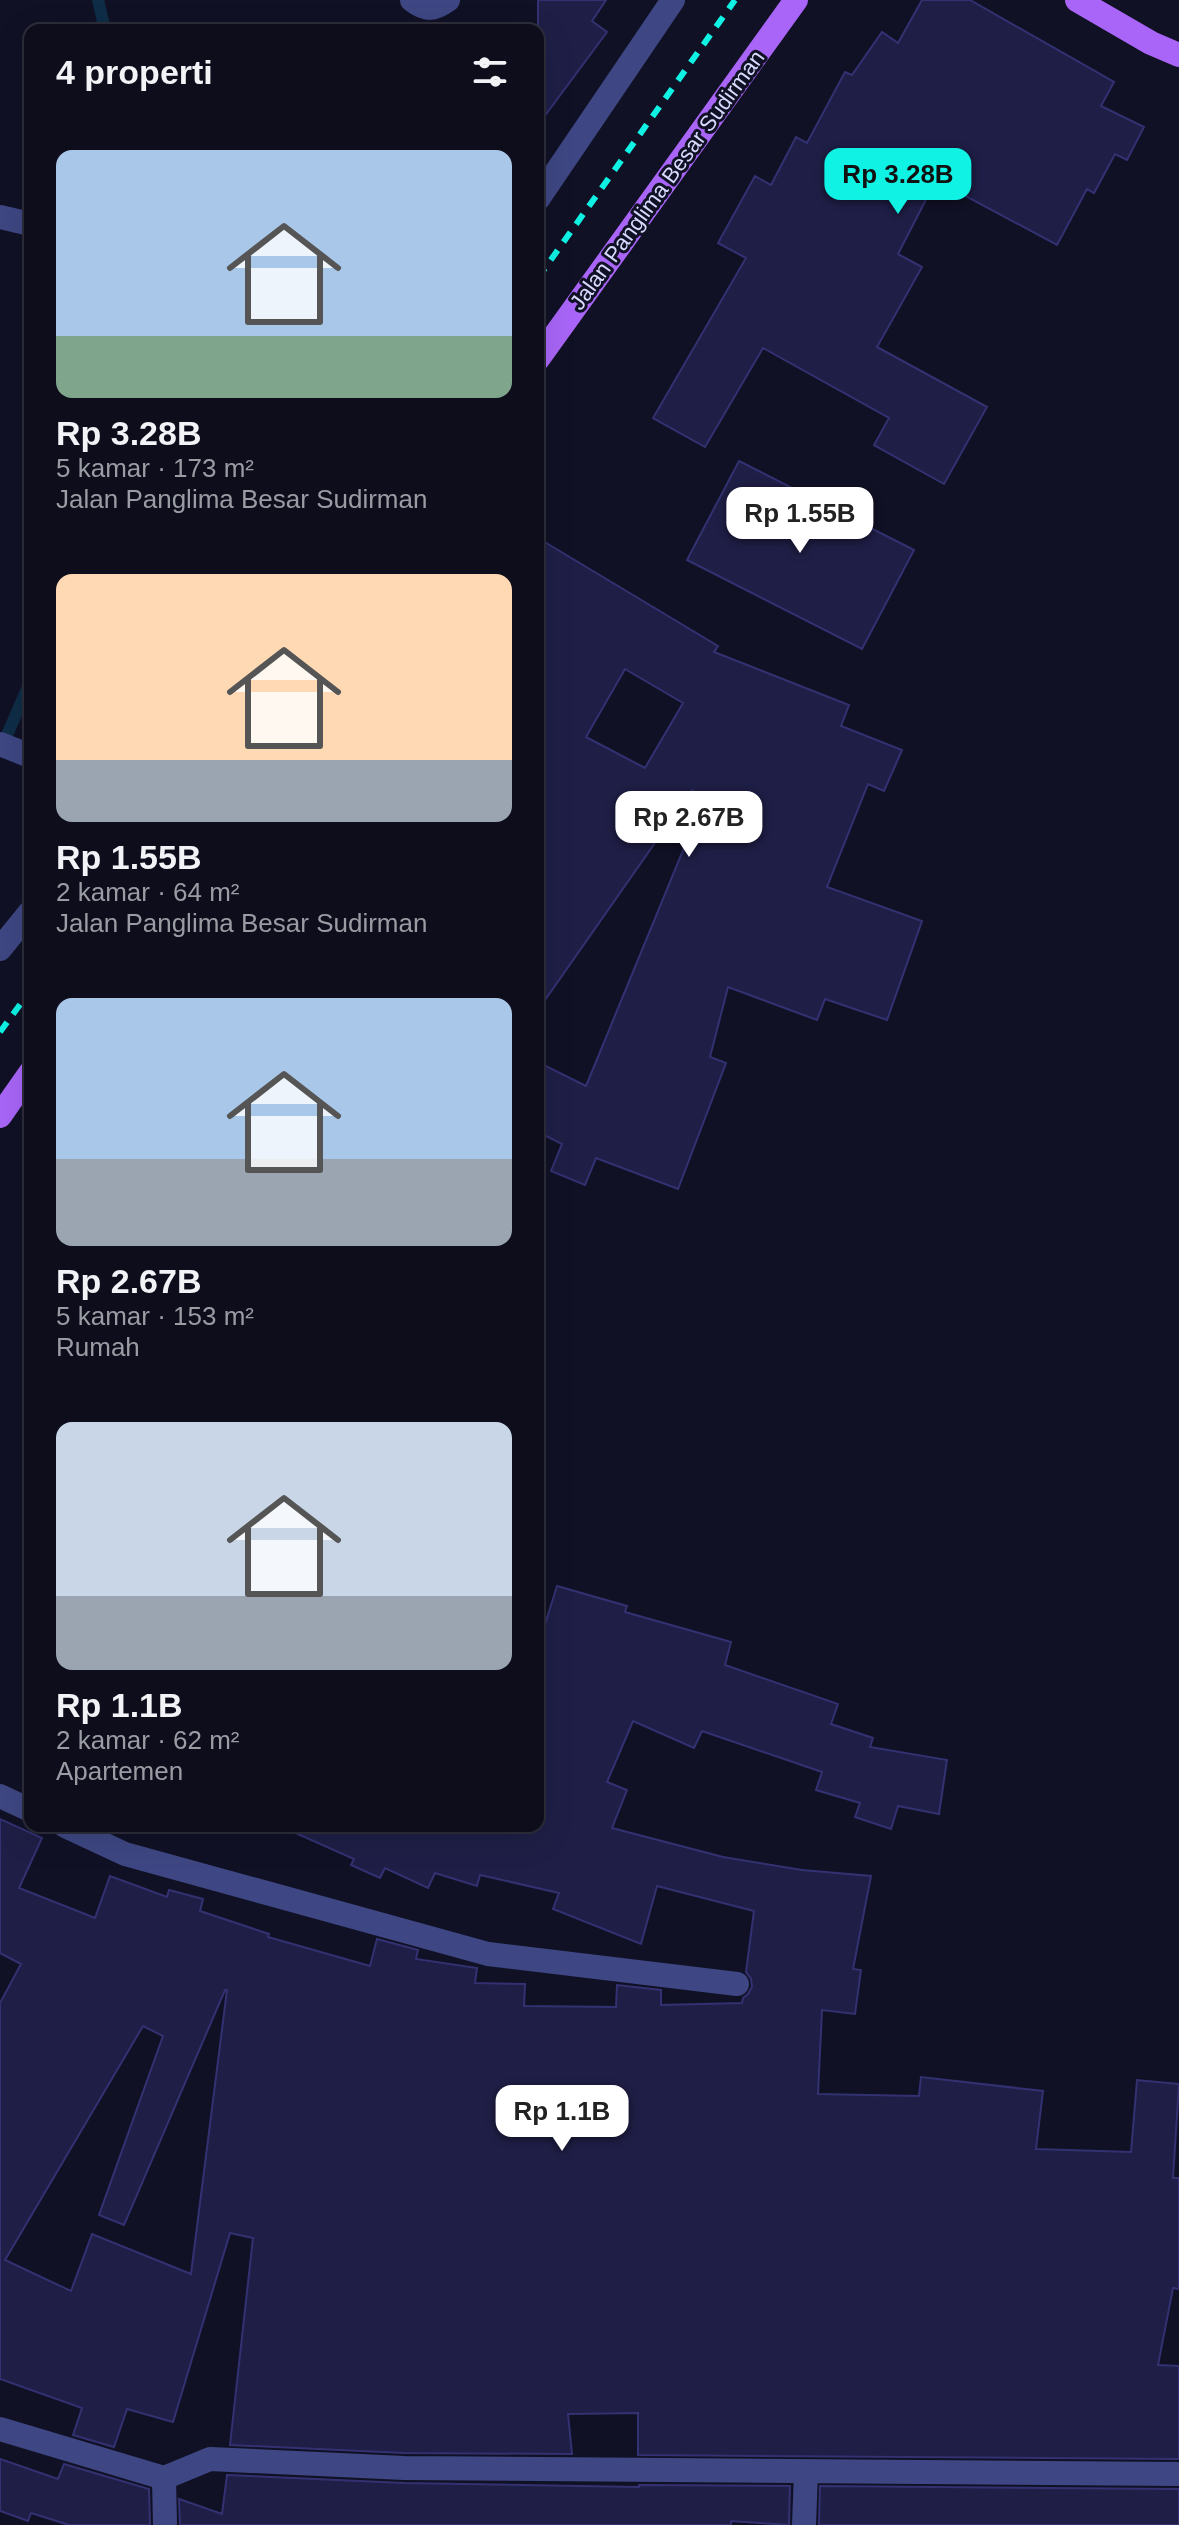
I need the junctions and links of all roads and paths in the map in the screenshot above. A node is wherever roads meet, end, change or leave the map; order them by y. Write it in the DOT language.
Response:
graph roads {
  1 [pos="412,0"];
  2 [pos="448,0"];
  3 [pos="673,0"];
  4 [pos="796,0"];
  5 [pos="1077,0"];
  6 [pos="1179,55"];
  7 [pos="544,190"];
  8 [pos="0,217"];
  9 [pos="24,223"];
  10 [pos="544,351"];
  11 [pos="0,744"];
  12 [pos="24,754"];
  13 [pos="24,919"];
  14 [pos="0,949"];
  15 [pos="24,1082"];
  16 [pos="0,1116"];
  17 [pos="0,1796"];
  18 [pos="24,1807"];
  19 [pos="78,1832"];
  20 [pos="737,1984"];
  21 [pos="0,2429"];
  22 [pos="806,2472"];
  23 [pos="1179,2474"];
  24 [pos="164,2478"];
  25 [pos="165,2525"];
  26 [pos="804,2525"];
  1 -- 2 [label="street"];
  3 -- 7 [label="street"];
  4 -- 10 [label="main road, Jalan Panglima Besar Sudirman"];
  5 -- 6 [label="main road"];
  8 -- 9 [label="street"];
  11 -- 12 [label="street"];
  13 -- 14 [label="street"];
  15 -- 16 [label="main road"];
  17 -- 18 [label="street"];
  19 -- 20 [label="street"];
  21 -- 24 [label="street"];
  22 -- 23 [label="street"];
  22 -- 24 [label="street"];
  22 -- 26 [label="street"];
  24 -- 25 [label="street"];
}
